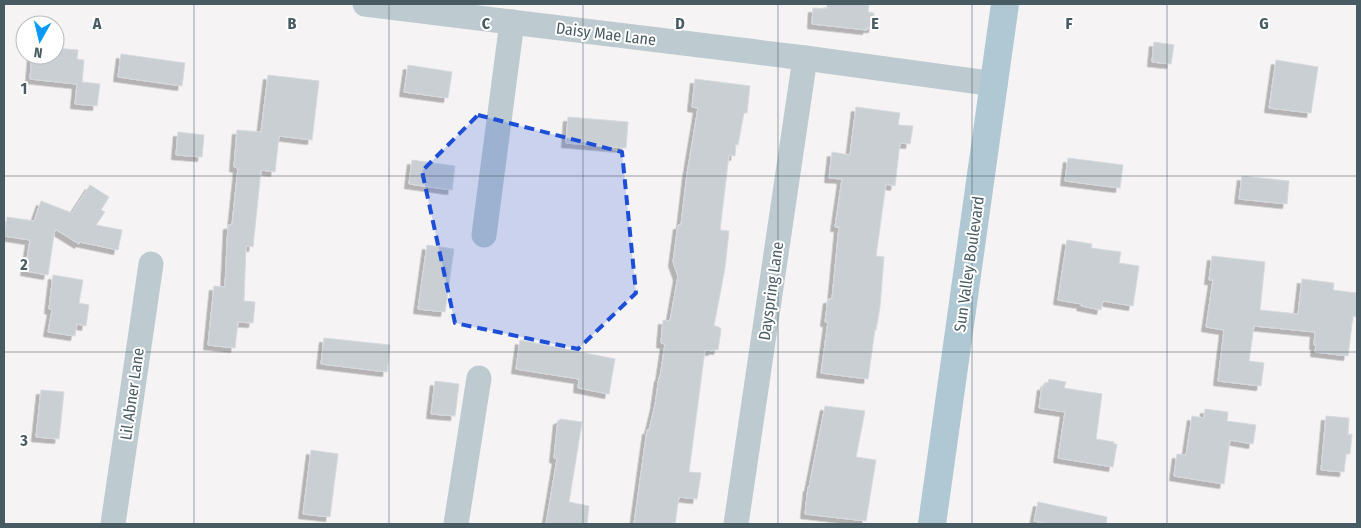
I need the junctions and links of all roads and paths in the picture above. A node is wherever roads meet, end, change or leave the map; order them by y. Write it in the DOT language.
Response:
graph roads {
  1 [pos="365,4"];
  2 [pos="1005,4"];
  3 [pos="512,22"];
  4 [pos="805,58"];
  5 [pos="995,84"];
  6 [pos="484,234"];
  7 [pos="151,264"];
  8 [pos="479,378"];
  9 [pos="113,524"];
  10 [pos="456,524"];
  11 [pos="736,524"];
  12 [pos="932,524"];
  1 -- 3 [label="street, Daisy Mae Lane"];
  2 -- 5 [label="main road, Sun Valley Boulevard"];
  3 -- 4 [label="street, Daisy Mae Lane"];
  3 -- 6 [label="street"];
  4 -- 5 [label="street, Daisy Mae Lane"];
  4 -- 11 [label="street, Dayspring Lane"];
  5 -- 12 [label="main road, Sun Valley Boulevard"];
  7 -- 9 [label="street, Lil Abner Lane"];
  8 -- 10 [label="street"];
}
